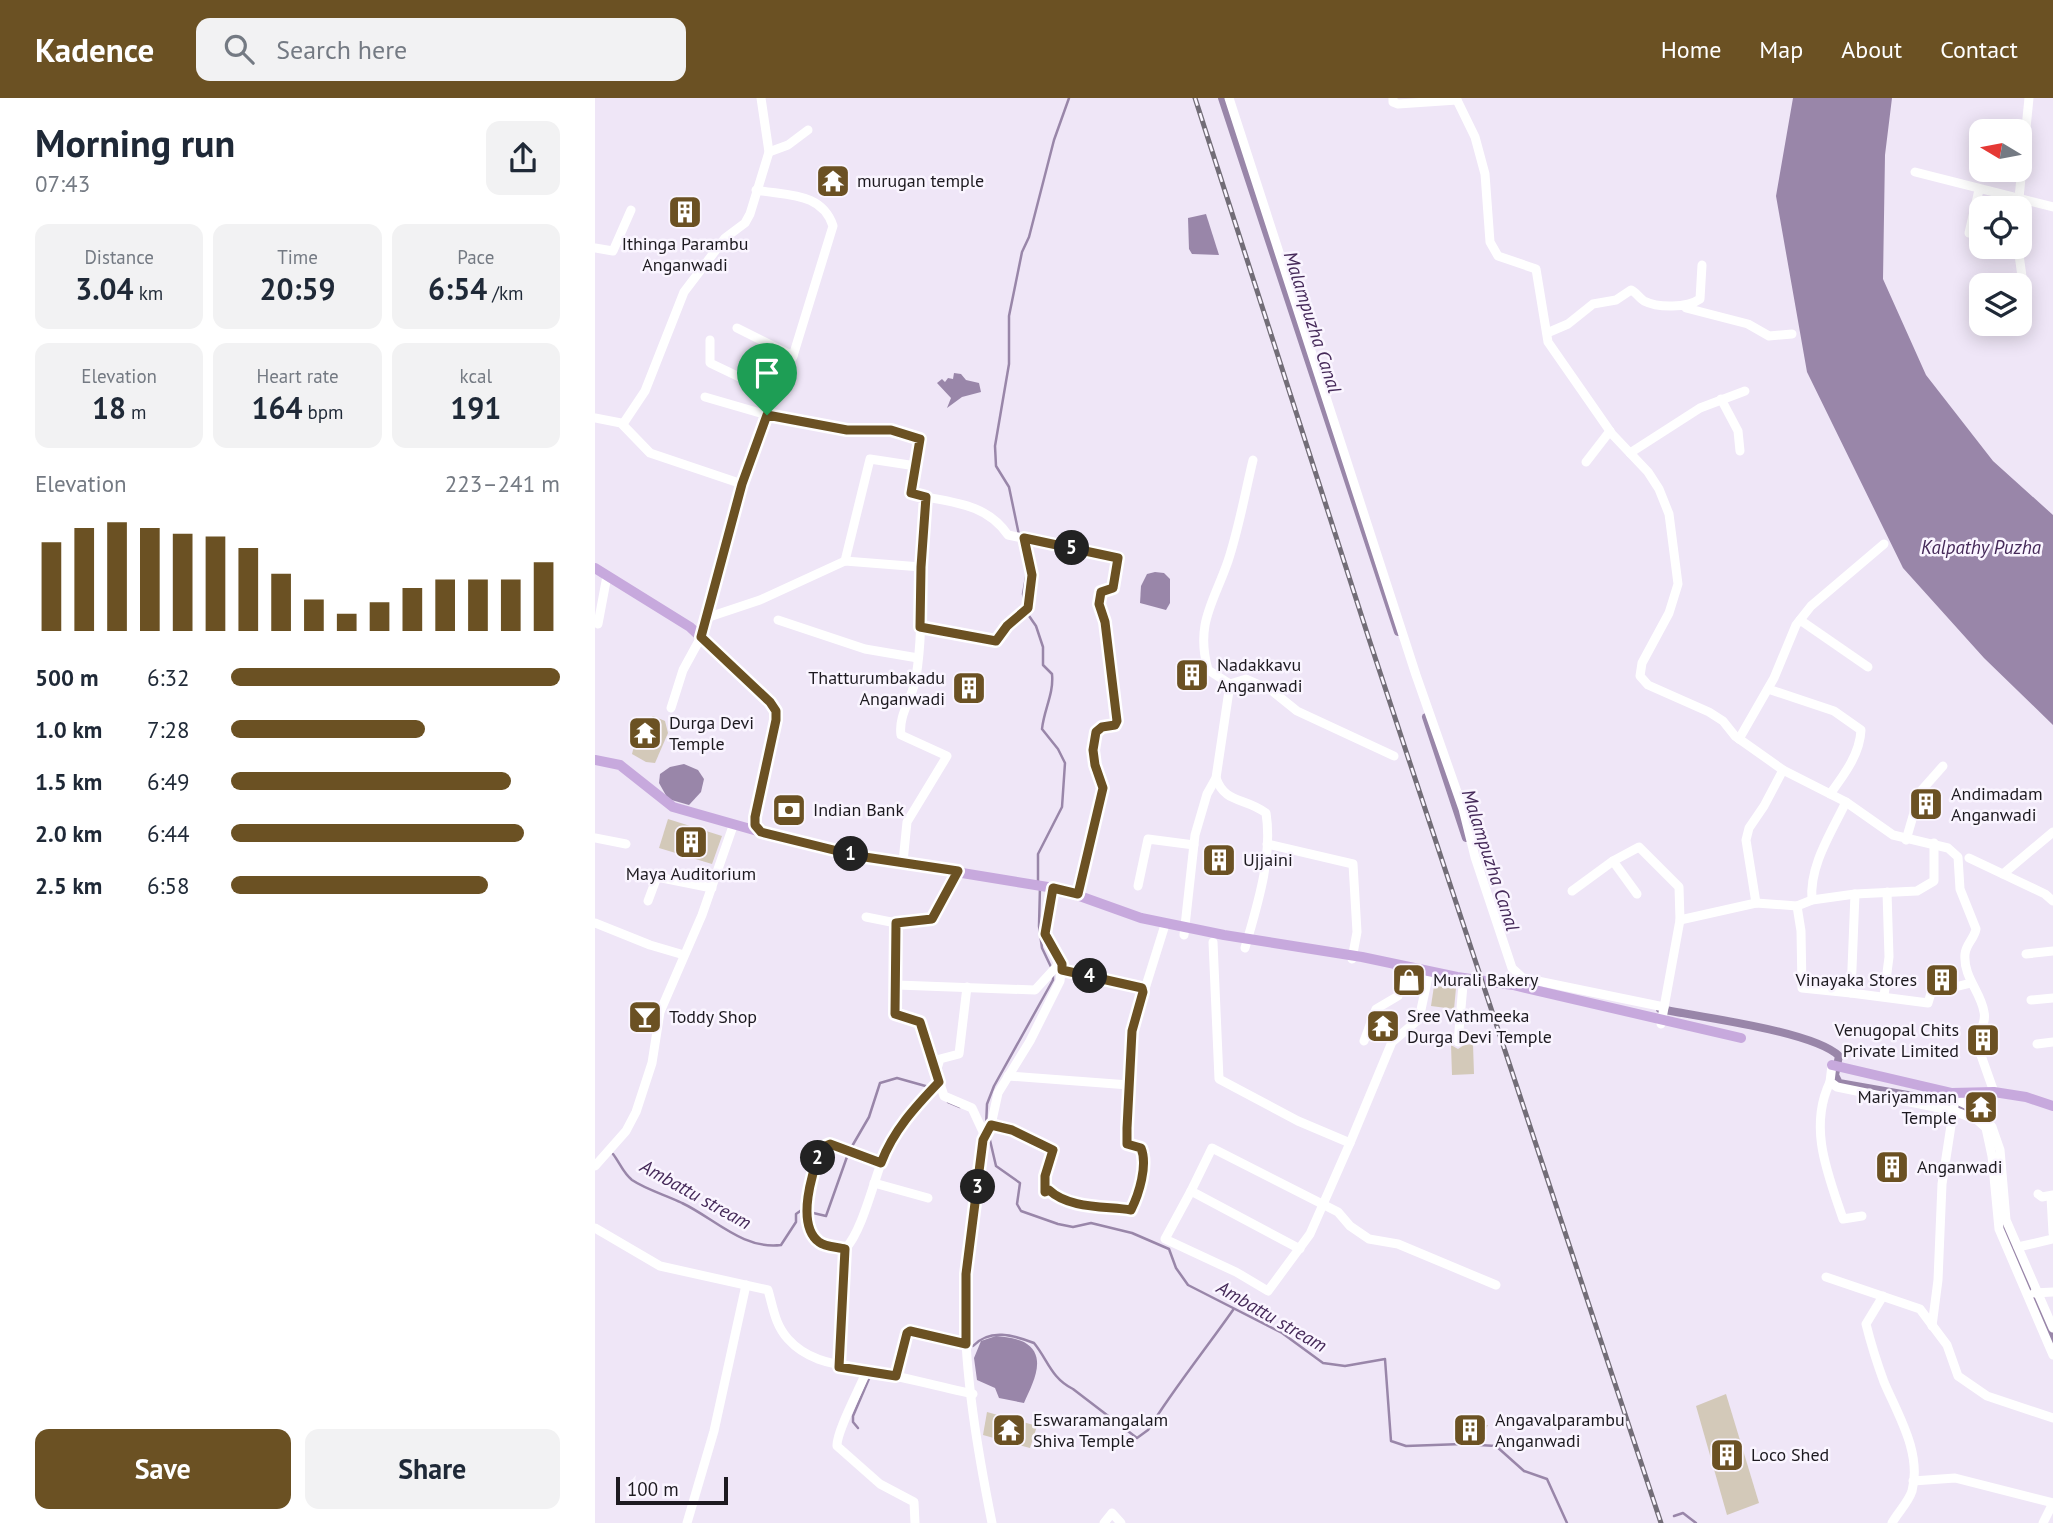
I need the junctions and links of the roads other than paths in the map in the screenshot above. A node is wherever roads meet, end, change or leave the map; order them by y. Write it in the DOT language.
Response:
graph roads {
  1 [pos="761,98"];
  2 [pos="1229,98"];
  3 [pos="1393,98"];
  4 [pos="2029,98"];
  5 [pos="1456,99"];
  6 [pos="808,130"];
  7 [pos="769,152"];
  8 [pos="1915,172"];
  9 [pos="756,190"];
  10 [pos="1979,190"];
  11 [pos="1978,196"];
  12 [pos="1996,196"];
  13 [pos="2020,196"];
  14 [pos="2032,205"];
  15 [pos="2053,207"];
  16 [pos="631,210"];
  17 [pos="595,248"];
  18 [pos="1702,265"];
  19 [pos="1680,307"];
  20 [pos="737,328"];
  21 [pos="1547,333"];
  22 [pos="1792,334"];
  23 [pos="710,340"];
  24 [pos="793,356"];
  25 [pos="1745,391"];
  26 [pos="775,394"];
  27 [pos="705,397"];
  28 [pos="1721,399"];
  29 [pos="767,415"];
  30 [pos="595,418"];
  31 [pos="623,424"];
  32 [pos="1610,431"];
  33 [pos="1739,451"];
  34 [pos="1630,453"];
  35 [pos="1253,460"];
  36 [pos="1586,462"];
  37 [pos="916,466"];
  38 [pos="742,484"];
  39 [pos="926,497"];
  40 [pos="1024,538"];
  41 [pos="1884,544"];
  42 [pos="845,561"];
  43 [pos="921,567"];
  44 [pos="595,568"];
  45 [pos="607,576"];
  46 [pos="706,618"];
  47 [pos="778,620"];
  48 [pos="1800,620"];
  49 [pos="597,624"];
  50 [pos="920,627"];
  51 [pos="701,637"];
  52 [pos="918,658"];
  53 [pos="1868,667"];
  54 [pos="1230,684"];
  55 [pos="1768,689"];
  56 [pos="671,708"];
  57 [pos="1739,739"];
  58 [pos="1394,756"];
  59 [pos="595,760"];
  60 [pos="1943,766"];
  61 [pos="1783,769"];
  62 [pos="1216,778"];
  63 [pos="1831,794"];
  64 [pos="1846,802"];
  65 [pos="733,826"];
  66 [pos="761,832"];
  67 [pos="2053,832"];
  68 [pos="595,838"];
  69 [pos="1906,840"];
  70 [pos="1934,843"];
  71 [pos="627,844"];
  72 [pos="1267,844"];
  73 [pos="1194,845"];
  74 [pos="1969,858"];
  75 [pos="1613,861"];
  76 [pos="903,862"];
  77 [pos="958,871"];
  78 [pos="2003,874"];
  79 [pos="1137,886"];
  80 [pos="1044,887"];
  81 [pos="712,888"];
  82 [pos="1572,891"];
  83 [pos="1887,892"];
  84 [pos="1078,894"];
  85 [pos="1637,894"];
  86 [pos="1855,894"];
  87 [pos="2050,894"];
  88 [pos="1812,900"];
  89 [pos="648,901"];
  90 [pos="1756,904"];
  91 [pos="1797,906"];
  92 [pos="866,917"];
  93 [pos="1680,920"];
  94 [pos="595,923"];
  95 [pos="896,923"];
  96 [pos="1164,928"];
  97 [pos="1184,935"];
  98 [pos="1213,942"];
  99 [pos="1245,948"];
  100 [pos="2053,951"];
  101 [pos="2026,954"];
  102 [pos="684,955"];
  103 [pos="1352,959"];
  104 [pos="1060,966"];
  105 [pos="1403,971"];
  106 [pos="1428,977"];
  107 [pos="1537,981"];
  108 [pos="1971,983"];
  109 [pos="897,985"];
  110 [pos="1463,985"];
  111 [pos="967,987"];
  112 [pos="1143,992"];
  113 [pos="1851,993"];
  114 [pos="1884,996"];
  115 [pos="1537,998"];
  116 [pos="2053,998"];
  117 [pos="2031,1000"];
  118 [pos="1741,1038"];
  119 [pos="1364,1041"];
  120 [pos="1458,1042"];
  121 [pos="2053,1042"];
  122 [pos="2037,1044"];
  123 [pos="1837,1066"];
  124 [pos="936,1072"];
  125 [pos="1008,1076"];
  126 [pos="1830,1082"];
  127 [pos="1129,1085"];
  128 [pos="935,1086"];
  129 [pos="1994,1093"];
  130 [pos="1954,1096"];
  131 [pos="2053,1106"];
  132 [pos="1954,1111"];
  133 [pos="988,1131"];
  134 [pos="1349,1143"];
  135 [pos="881,1163"];
  136 [pos="595,1167"];
  137 [pos="874,1183"];
  138 [pos="1191,1191"];
  139 [pos="2038,1194"];
  140 [pos="2052,1196"];
  141 [pos="928,1198"];
  142 [pos="1322,1203"];
  143 [pos="1862,1216"];
  144 [pos="595,1228"];
  145 [pos="2053,1233"];
  146 [pos="2053,1239"];
  147 [pos="2018,1247"];
  148 [pos="845,1249"];
  149 [pos="1300,1250"];
  150 [pos="1826,1278"];
  151 [pos="746,1285"];
  152 [pos="1496,1285"];
  153 [pos="2053,1292"];
  154 [pos="2033,1293"];
  155 [pos="1883,1296"];
  156 [pos="1932,1326"];
  157 [pos="2053,1328"];
  158 [pos="966,1344"];
  159 [pos="2053,1354"];
  160 [pos="839,1367"];
  161 [pos="867,1370"];
  162 [pos="896,1376"];
  163 [pos="973,1394"];
  164 [pos="2053,1418"];
  165 [pos="1913,1481"];
  166 [pos="2053,1503"];
  167 [pos="687,1523"];
  168 [pos="915,1523"];
  169 [pos="992,1523"];
  170 [pos="1104,1523"];
  171 [pos="1121,1523"];
  172 [pos="1892,1523"];
  173 [pos="2043,1523"];
  1 -- 7 [label="street"];
  2 -- 107 [label="street"];
  3 -- 5 [label="street"];
  4 -- 13 [label="street"];
  5 -- 21 [label="street"];
  6 -- 7 [label="street"];
  7 -- 9 [label="street"];
  8 -- 10 [label="street"];
  9 -- 24 [label="street"];
  9 -- 31 [label="street"];
  10 -- 11 [label="street"];
  10 -- 12 [label="street"];
  14 -- 15 [label="street"];
  16 -- 17 [label="street"];
  18 -- 19 [label="street"];
  19 -- 21 [label="street"];
  19 -- 22 [label="street"];
  20 -- 24 [label="street"];
  21 -- 32 [label="street"];
  23 -- 26 [label="street"];
  24 -- 26 [label="street"];
  25 -- 28 [label="street"];
  26 -- 29 [label="street"];
  27 -- 29 [label="street"];
  28 -- 33 [label="street"];
  28 -- 34 [label="street"];
  29 -- 37 [label="street"];
  29 -- 38 [label="street"];
  30 -- 31 [label="street"];
  31 -- 38 [label="street"];
  32 -- 34 [label="street"];
  32 -- 36 [label="street"];
  34 -- 57 [label="street"];
  35 -- 54 [label="street"];
  37 -- 39 [label="street"];
  37 -- 42 [label="street"];
  38 -- 46 [label="street"];
  39 -- 40 [label="street"];
  39 -- 43 [label="street"];
  40 -- 50 [label="street"];
  40 -- 84 [label="street"];
  41 -- 48 [label="street"];
  42 -- 43 [label="street"];
  42 -- 46 [label="street"];
  43 -- 50 [label="street"];
  44 -- 45 [label="main road"];
  45 -- 49 [label="street"];
  45 -- 51 [label="main road"];
  46 -- 51 [label="street"];
  47 -- 52 [label="street"];
  48 -- 53 [label="street"];
  48 -- 55 [label="street"];
  50 -- 52 [label="street"];
  51 -- 56 [label="street"];
  51 -- 66 [label="main road"];
  52 -- 76 [label="street"];
  54 -- 58 [label="street"];
  54 -- 62 [label="street"];
  55 -- 57 [label="street"];
  55 -- 63 [label="street"];
  57 -- 61 [label="street"];
  59 -- 65 [label="main road"];
  60 -- 69 [label="street"];
  61 -- 63 [label="street"];
  61 -- 90 [label="street"];
  62 -- 72 [label="street"];
  62 -- 73 [label="street"];
  63 -- 64 [label="street"];
  64 -- 69 [label="street"];
  64 -- 88 [label="street"];
  65 -- 66 [label="main road"];
  65 -- 81 [label="street"];
  66 -- 76 [label="main road"];
  67 -- 78 [label="street"];
  68 -- 71 [label="street"];
  69 -- 70 [label="street"];
  70 -- 83 [label="street"];
  70 -- 108 [label="street"];
  72 -- 99 [label="street"];
  72 -- 103 [label="street"];
  73 -- 79 [label="street"];
  73 -- 97 [label="street"];
  74 -- 78 [label="street"];
  75 -- 82 [label="street"];
  75 -- 85 [label="street"];
  75 -- 93 [label="street"];
  76 -- 77 [label="main road"];
  77 -- 80 [label="main road"];
  77 -- 95 [label="street"];
  78 -- 87 [label="street"];
  80 -- 84 [label="main road"];
  80 -- 104 [label="street"];
  81 -- 89 [label="street"];
  81 -- 102 [label="street"];
  83 -- 86 [label="street"];
  83 -- 114 [label="street"];
  84 -- 118 [label="main road"];
  86 -- 88 [label="street"];
  86 -- 113 [label="street"];
  88 -- 91 [label="street"];
  90 -- 91 [label="street"];
  90 -- 93 [label="street"];
  91 -- 113 [label="street"];
  92 -- 95 [label="street"];
  93 -- 107 [label="street"];
  94 -- 102 [label="street"];
  95 -- 109 [label="street"];
  96 -- 112 [label="street"];
  98 -- 134 [label="street"];
  100 -- 101 [label="street"];
  102 -- 136 [label="street"];
  104 -- 111 [label="street"];
  104 -- 112 [label="street"];
  104 -- 125 [label="street"];
  105 -- 119 [label="street"];
  106 -- 134 [label="street"];
  107 -- 115 [label="street"];
  108 -- 114 [label="street"];
  108 -- 129 [label="street"];
  109 -- 111 [label="street"];
  109 -- 124 [label="street"];
  110 -- 120 [label="street"];
  111 -- 124 [label="street"];
  112 -- 127 [label="street"];
  113 -- 114 [label="street"];
  116 -- 117 [label="street"];
  121 -- 122 [label="street"];
  123 -- 126 [label="street"];
  123 -- 130 [label="main road"];
  124 -- 128 [label="street"];
  125 -- 127 [label="street"];
  125 -- 133 [label="street"];
  126 -- 132 [label="street"];
  126 -- 143 [label="street"];
  127 -- 133 [label="street"];
  128 -- 133 [label="street"];
  128 -- 135 [label="street"];
  129 -- 130 [label="main road"];
  129 -- 131 [label="main road"];
  130 -- 132 [label="street"];
  130 -- 147 [label="street"];
  132 -- 154 [label="street"];
  132 -- 156 [label="street"];
  133 -- 158 [label="street"];
  134 -- 142 [label="street"];
  135 -- 137 [label="street"];
  135 -- 148 [label="street"];
  137 -- 141 [label="street"];
  137 -- 148 [label="street"];
  138 -- 142 [label="street"];
  138 -- 149 [label="street"];
  138 -- 149 [label="street"];
  139 -- 140 [label="street"];
  140 -- 145 [label="street"];
  142 -- 149 [label="street"];
  142 -- 152 [label="street"];
  144 -- 151 [label="street"];
  146 -- 147 [label="street"];
  147 -- 154 [label="street"];
  148 -- 160 [label="street"];
  150 -- 155 [label="street"];
  151 -- 160 [label="street"];
  151 -- 167 [label="street"];
  153 -- 154 [label="street"];
  154 -- 157 [label="street"];
  154 -- 159 [label="street"];
  155 -- 156 [label="street"];
  155 -- 165 [label="street"];
  156 -- 164 [label="street"];
  158 -- 162 [label="street"];
  158 -- 163 [label="street"];
  160 -- 161 [label="street"];
  161 -- 162 [label="street"];
  161 -- 168 [label="street"];
  162 -- 163 [label="street"];
  163 -- 169 [label="street"];
  165 -- 166 [label="street"];
  165 -- 172 [label="street"];
  166 -- 173 [label="street"];
  170 -- 171 [label="street"];
}
